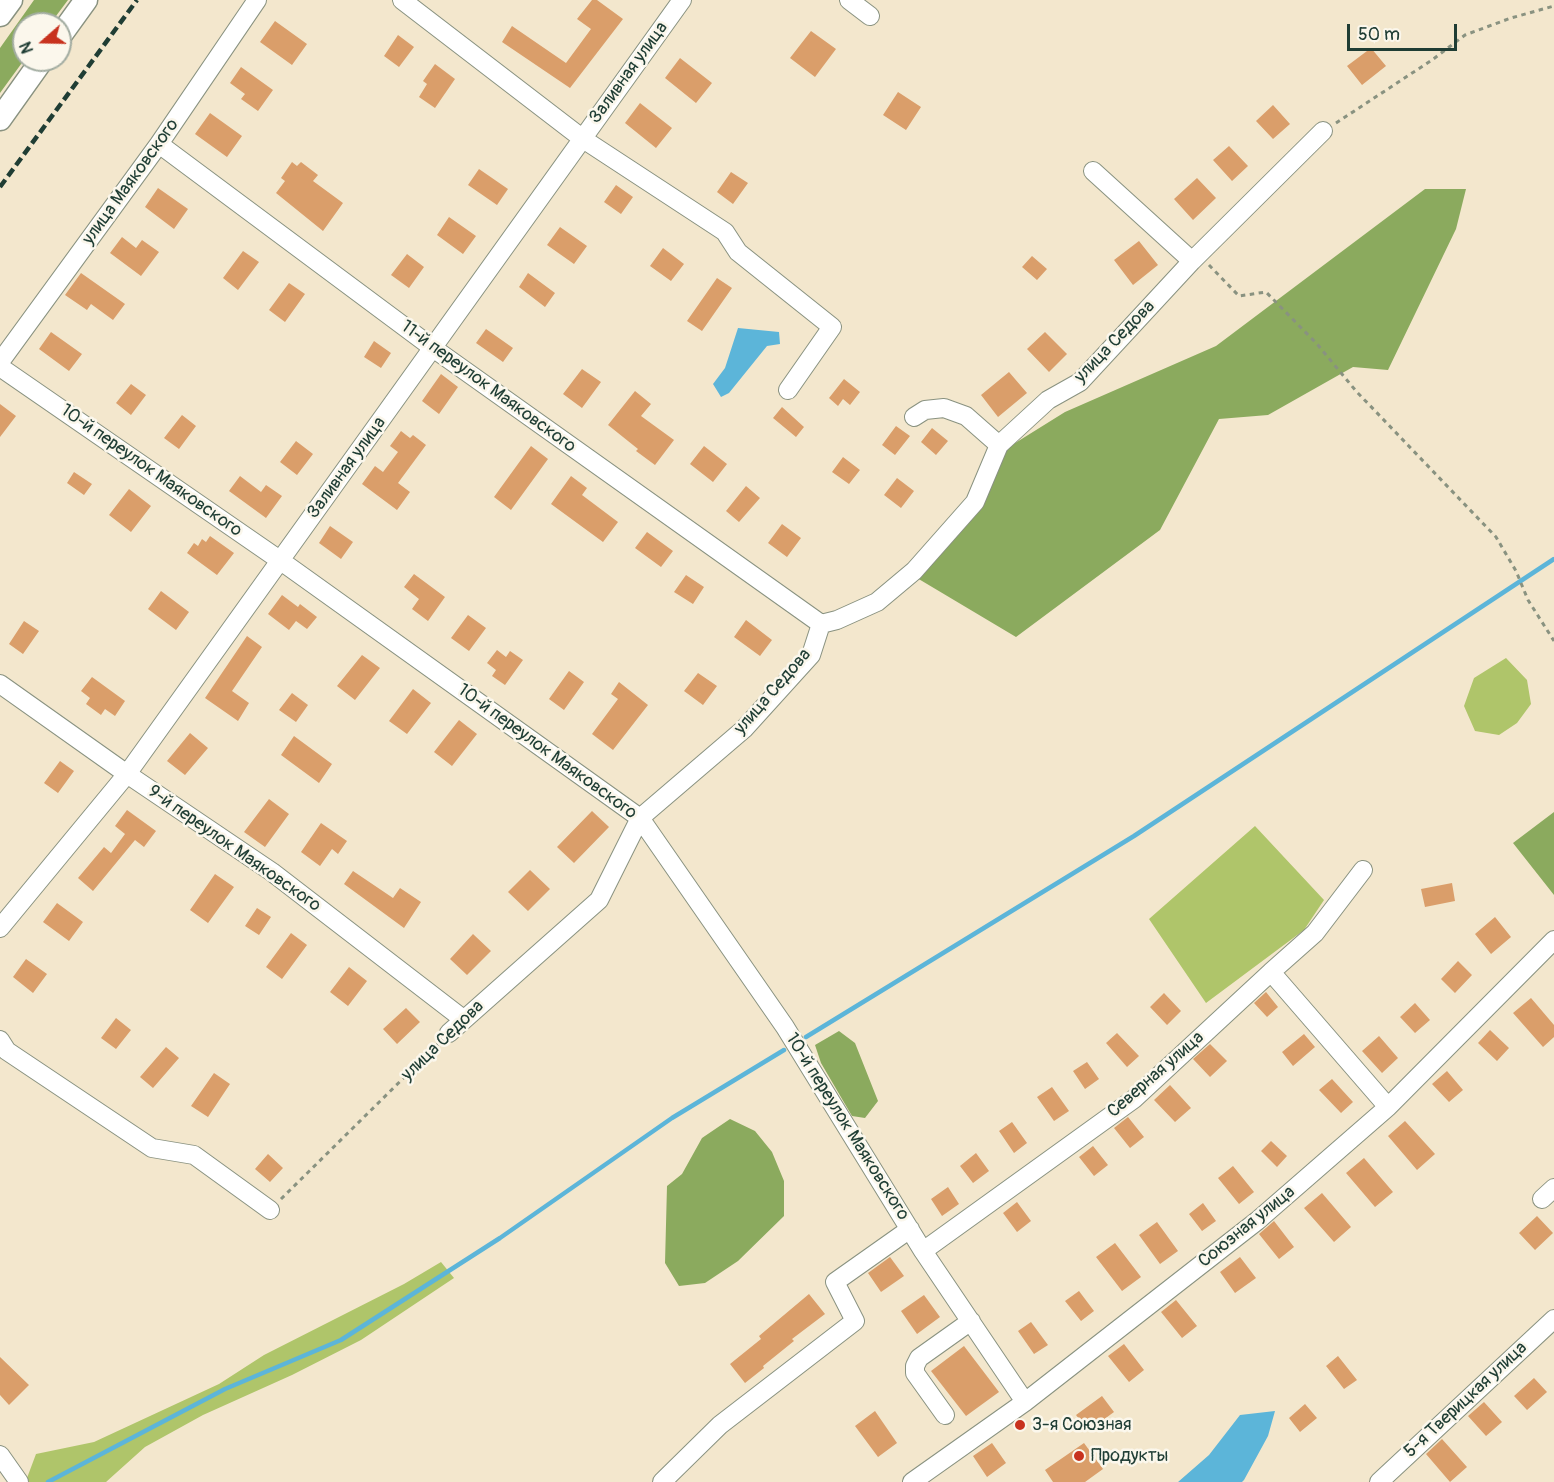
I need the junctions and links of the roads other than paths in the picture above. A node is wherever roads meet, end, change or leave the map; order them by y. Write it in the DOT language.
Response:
graph roads {
  1 [pos="11,0"];
  2 [pos="86,0"];
  3 [pos="257,0"];
  4 [pos="402,0"];
  5 [pos="681,0"];
  6 [pos="849,0"];
  7 [pos="0,15"];
  8 [pos="870,16"];
  9 [pos="72,19"];
  10 [pos="33,72"];
  11 [pos="0,119"];
  12 [pos="1323,131"];
  13 [pos="582,139"];
  14 [pos="159,144"];
  15 [pos="1093,171"];
  16 [pos="1195,258"];
  17 [pos="433,348"];
  18 [pos="0,362"];
  19 [pos="0,367"];
  20 [pos="788,390"];
  21 [pos="914,417"];
  22 [pos="999,445"];
  23 [pos="281,561"];
  24 [pos="821,624"];
  25 [pos="0,684"];
  26 [pos="126,774"];
  27 [pos="640,818"];
  28 [pos="1363,870"];
  29 [pos="0,927"];
  30 [pos="1554,940"];
  31 [pos="1271,972"];
  32 [pos="463,1019"];
  33 [pos="449,1034"];
  34 [pos="0,1040"];
  35 [pos="1388,1107"];
  36 [pos="270,1210"];
  37 [pos="910,1229"];
  38 [pos="923,1251"];
  39 [pos="1554,1319"];
  40 [pos="971,1321"];
  41 [pos="1025,1402"];
  42 [pos="945,1415"];
  43 [pos="0,1455"];
  44 [pos="19,1482"];
  45 [pos="662,1482"];
  46 [pos="912,1482"];
  47 [pos="1379,1482"];
  1 -- 7 [label="main road"];
  2 -- 9 [label="main road"];
  3 -- 14 [label="street, улица Маяковского"];
  4 -- 13 [label="street"];
  5 -- 13 [label="street, Заливная улица"];
  6 -- 8 [label="street"];
  10 -- 11 [label="main road"];
  12 -- 16 [label="street, улица Седова"];
  13 -- 17 [label="street, Заливная улица"];
  13 -- 20 [label="street"];
  14 -- 17 [label="street, 11-й переулок Маяковского"];
  14 -- 18 [label="street, улица Маяковского"];
  15 -- 16 [label="street"];
  16 -- 22 [label="street, улица Седова"];
  17 -- 23 [label="street, Заливная улица"];
  17 -- 24 [label="street, 11-й переулок Маяковского"];
  19 -- 23 [label="street, 10-й переулок Маяковского"];
  21 -- 22 [label="street"];
  22 -- 24 [label="street, улица Седова"];
  23 -- 26 [label="street, Заливная улица"];
  23 -- 27 [label="street, 10-й переулок Маяковского"];
  24 -- 27 [label="street, улица Седова"];
  25 -- 26 [label="street, 9-й переулок Маяковского"];
  26 -- 29 [label="street, Заливная улица"];
  26 -- 32 [label="street, 9-й переулок Маяковского"];
  27 -- 32 [label="street, улица Седова"];
  27 -- 37 [label="street, 10-й переулок Маяковского"];
  28 -- 31 [label="street, Северная улица"];
  30 -- 35 [label="street, Союзная улица"];
  31 -- 35 [label="street"];
  31 -- 38 [label="street, Северная улица"];
  32 -- 33 [label="street, улица Седова"];
  34 -- 36 [label="street"];
  35 -- 41 [label="street, Союзная улица"];
  37 -- 38 [label="street, 10-й переулок Маяковского"];
  37 -- 45 [label="street"];
  38 -- 40 [label="street, 10-й переулок Маяковского"];
  39 -- 47 [label="street, 5-я Тверицкая улица"];
  40 -- 41 [label="street, 10-й переулок Маяковского"];
  40 -- 42 [label="street"];
  41 -- 46 [label="street, Союзная улица"];
  43 -- 44 [label="street"];
}
